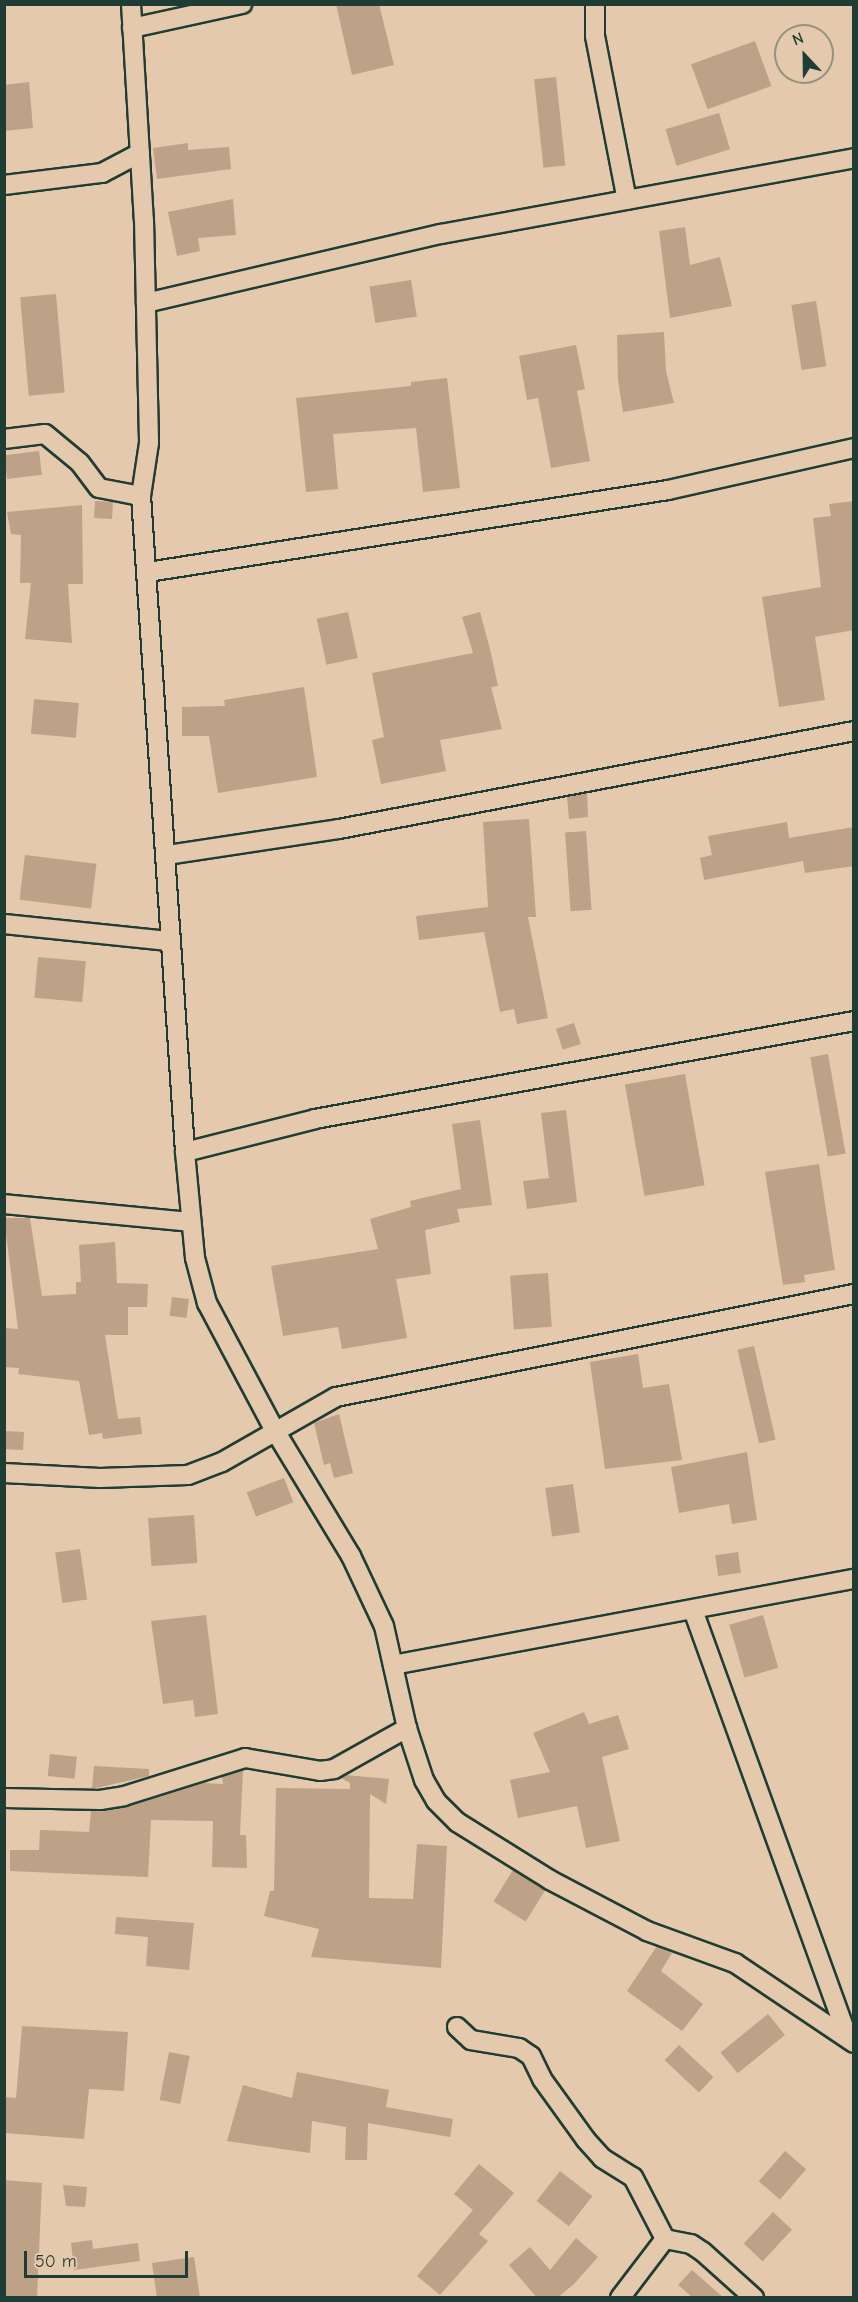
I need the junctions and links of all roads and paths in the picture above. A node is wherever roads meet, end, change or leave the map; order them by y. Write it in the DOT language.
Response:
graph roads {
  1 [pos="131,4"];
  2 [pos="242,4"];
  3 [pos="595,4"];
  4 [pos="132,28"];
  5 [pos="140,153"];
  6 [pos="854,158"];
  7 [pos="4,185"];
  8 [pos="627,200"];
  9 [pos="146,303"];
  10 [pos="4,440"];
  11 [pos="854,448"];
  12 [pos="141,496"];
  13 [pos="148,572"];
  14 [pos="854,731"];
  15 [pos="166,855"];
  16 [pos="4,924"];
  17 [pos="169,941"];
  18 [pos="854,1021"];
  19 [pos="185,1152"];
  20 [pos="4,1204"];
  21 [pos="191,1222"];
  22 [pos="854,1294"];
  23 [pos="274,1429"];
  24 [pos="4,1473"];
  25 [pos="854,1580"];
  26 [pos="693,1610"];
  27 [pos="393,1665"];
  28 [pos="406,1728"];
  29 [pos="4,1798"];
  30 [pos="457,2027"];
  31 [pos="851,2040"];
  32 [pos="665,2239"];
  33 [pos="620,2298"];
  34 [pos="754,2298"];
  1 -- 4 [label="street"];
  2 -- 4 [label="street"];
  3 -- 8 [label="street"];
  4 -- 5 [label="street"];
  5 -- 7 [label="street"];
  5 -- 9 [label="street"];
  6 -- 8 [label="street"];
  8 -- 9 [label="street"];
  9 -- 12 [label="street"];
  10 -- 12 [label="street"];
  11 -- 13 [label="street"];
  12 -- 13 [label="street"];
  13 -- 15 [label="street"];
  14 -- 15 [label="street"];
  15 -- 17 [label="street"];
  16 -- 17 [label="street"];
  17 -- 19 [label="street"];
  18 -- 19 [label="street"];
  19 -- 21 [label="street"];
  20 -- 21 [label="street"];
  21 -- 23 [label="street"];
  22 -- 23 [label="street"];
  23 -- 24 [label="street"];
  23 -- 27 [label="street"];
  25 -- 26 [label="street"];
  26 -- 27 [label="street"];
  26 -- 31 [label="street"];
  27 -- 28 [label="street"];
  28 -- 29 [label="street"];
  28 -- 31 [label="street"];
  30 -- 32 [label="street"];
  32 -- 33 [label="street"];
  32 -- 34 [label="street"];
}
